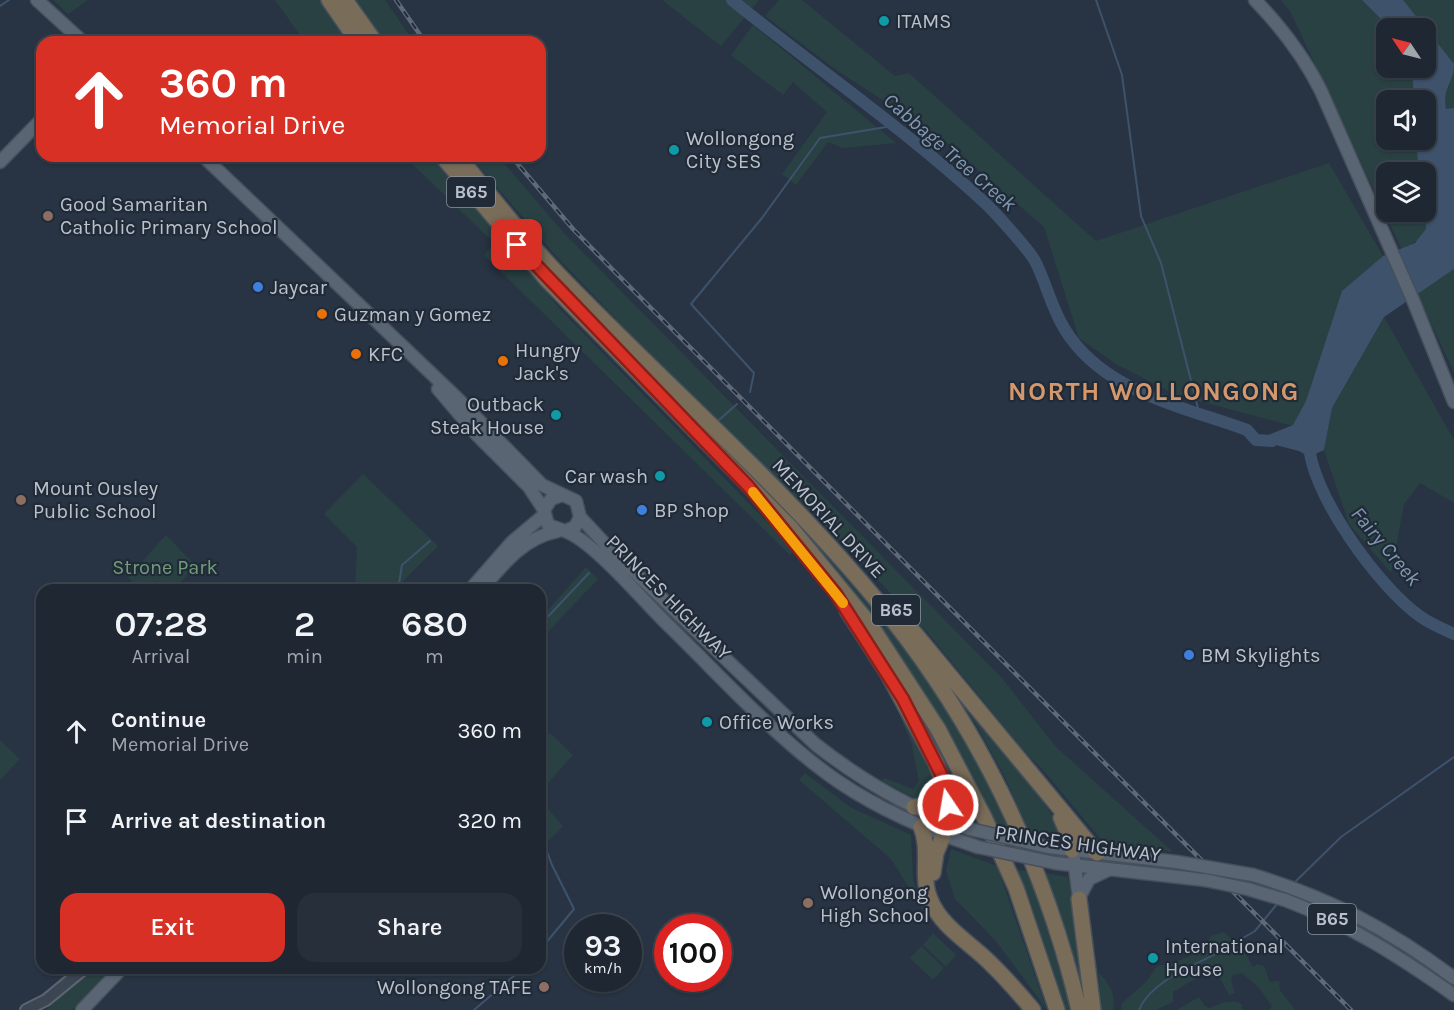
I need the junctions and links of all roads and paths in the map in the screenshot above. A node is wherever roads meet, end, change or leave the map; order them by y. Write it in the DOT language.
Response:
graph roads {
  1 [pos="329,0"];
  2 [pos="345,0"];
  3 [pos="1255,0"];
  4 [pos="41,3"];
  5 [pos="77,36"];
  6 [pos="354,36"];
  7 [pos="371,36"];
  8 [pos="36,125"];
  9 [pos="0,162"];
  10 [pos="209,162"];
  11 [pos="447,162"];
  12 [pos="463,162"];
  13 [pos="425,370"];
  14 [pos="1454,402"];
  15 [pos="770,484"];
  16 [pos="748,486"];
  17 [pos="562,495"];
  18 [pos="544,512"];
  19 [pos="580,518"];
  20 [pos="562,531"];
  21 [pos="475,584"];
  22 [pos="487,584"];
  23 [pos="756,688"];
  24 [pos="742,696"];
  25 [pos="946,788"];
  26 [pos="1046,792"];
  27 [pos="914,807"];
  28 [pos="921,827"];
  29 [pos="944,829"];
  30 [pos="1097,853"];
  31 [pos="1073,858"];
  32 [pos="1109,869"];
  33 [pos="1079,900"];
  34 [pos="78,974"];
  35 [pos="116,974"];
  36 [pos="1454,978"];
  37 [pos="1454,995"];
  38 [pos="26,1010"];
  39 [pos="81,1010"];
  40 [pos="1035,1010"];
  41 [pos="1057,1010"];
  42 [pos="1079,1010"];
  43 [pos="1093,1010"];
  1 -- 6 [label="highway"];
  2 -- 7 [label="highway"];
  3 -- 14 [label="main road"];
  4 -- 5 [label="main road"];
  8 -- 9 [label="main road"];
  10 -- 13 [label="main road"];
  11 -- 16 [label="highway, MEMORIAL DRIVE / B65"];
  12 -- 15 [label="highway, MEMORIAL DRIVE / B65"];
  13 -- 17 [label="main road"];
  13 -- 18 [label="main road"];
  15 -- 26 [label="highway, B65"];
  15 -- 42 [label="highway, MEMORIAL DRIVE"];
  16 -- 25 [label="highway, B65"];
  16 -- 41 [label="highway, MEMORIAL DRIVE"];
  17 -- 18 [label="main road"];
  17 -- 19 [label="main road"];
  18 -- 20 [label="main road"];
  18 -- 21 [label="main road"];
  19 -- 20 [label="main road"];
  19 -- 23 [label="main road, PRINCES HIGHWAY"];
  20 -- 22 [label="main road"];
  20 -- 24 [label="main road, PRINCES HIGHWAY"];
  23 -- 24 [label="main road"];
  23 -- 27 [label="main road, PRINCES HIGHWAY"];
  24 -- 28 [label="main road, PRINCES HIGHWAY"];
  25 -- 27 [label="highway"];
  25 -- 29 [label="highway, B65"];
  26 -- 30 [label="highway, B65"];
  26 -- 31 [label="highway, B65"];
  27 -- 29 [label="main road, PRINCES HIGHWAY"];
  28 -- 29 [label="main road, PRINCES HIGHWAY"];
  28 -- 40 [label="highway"];
  29 -- 31 [label="main road, PRINCES HIGHWAY, bridge"];
  29 -- 31 [label="main road, PRINCES HIGHWAY / B65, bridge"];
  29 -- 40 [label="highway, B65"];
  30 -- 31 [label="main road, PRINCES HIGHWAY"];
  30 -- 36 [label="main road, PRINCES HIGHWAY / B65, bridge"];
  31 -- 32 [label="main road, PRINCES HIGHWAY / B65"];
  31 -- 33 [label="main road, B65"];
  32 -- 33 [label="main road"];
  32 -- 37 [label="main road, PRINCES HIGHWAY / B65, bridge"];
  33 -- 43 [label="highway, B65"];
  34 -- 38 [label="street"];
  35 -- 39 [label="main road"];
}
